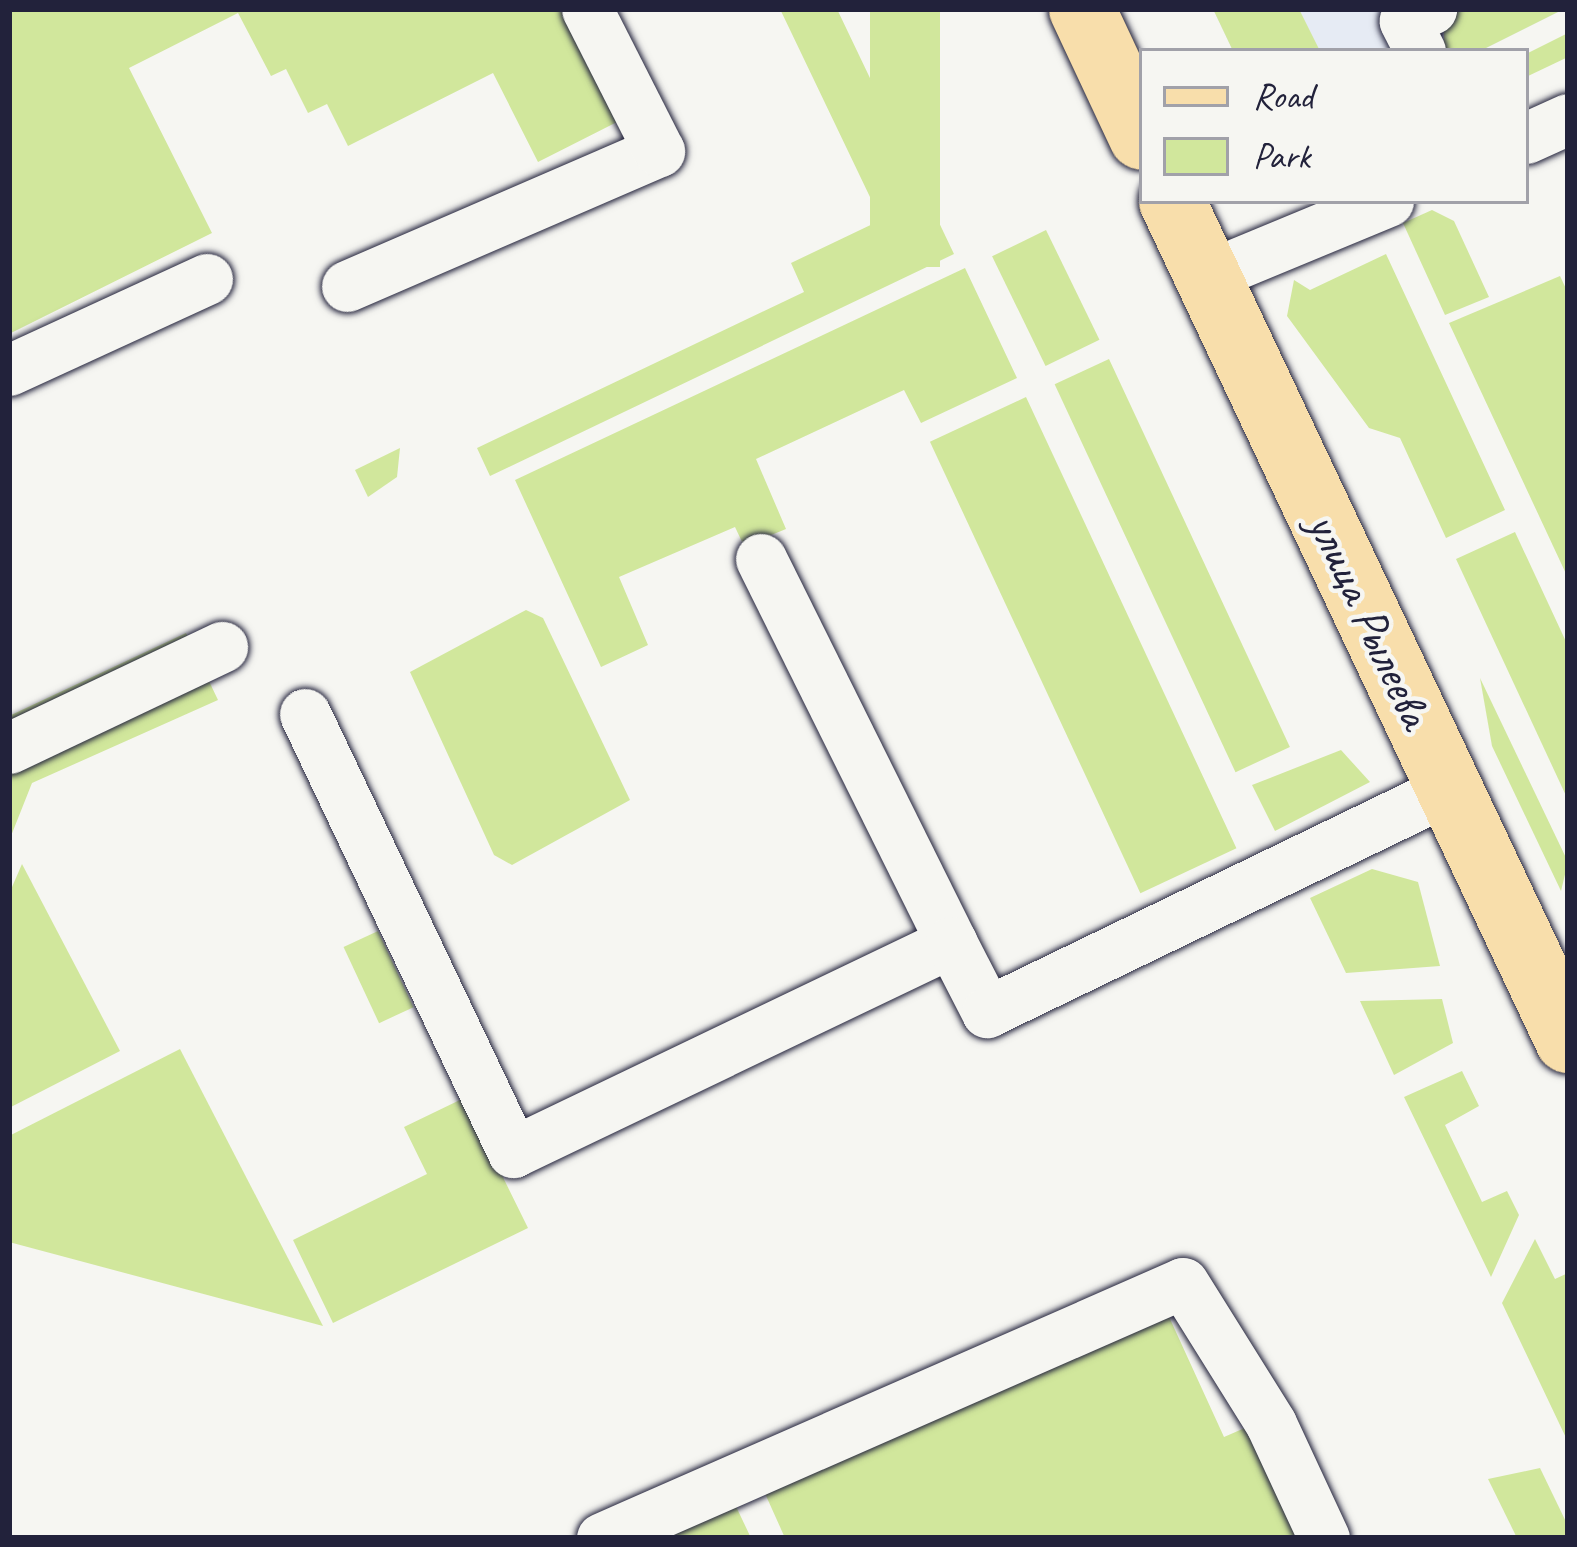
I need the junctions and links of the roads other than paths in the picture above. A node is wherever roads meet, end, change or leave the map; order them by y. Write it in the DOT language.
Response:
graph roads {
  1 [pos="587,9"];
  2 [pos="1082,9"];
  3 [pos="1568,119"];
  4 [pos="1139,131"];
  5 [pos="1529,137"];
  6 [pos="1173,204"];
  7 [pos="1381,204"];
  8 [pos="1208,276"];
  9 [pos="207,279"];
  10 [pos="346,286"];
  11 [pos="9,370"];
  12 [pos="761,559"];
  13 [pos="222,647"];
  14 [pos="305,714"];
  15 [pos="9,748"];
  16 [pos="1449,789"];
  17 [pos="951,942"];
  18 [pos="1568,1040"];
  19 [pos="602,1538"];
  20 [pos="1324,1538"];
  1 -- 10 [label="lane"];
  2 -- 4 [label="main road"];
  3 -- 5 [label="lane"];
  6 -- 8 [label="main road, улица Рылеева"];
  7 -- 8 [label="lane"];
  8 -- 16 [label="main road, улица Рылеева"];
  9 -- 11 [label="lane"];
  12 -- 17 [label="lane"];
  13 -- 15 [label="lane"];
  14 -- 17 [label="lane"];
  16 -- 17 [label="lane"];
  16 -- 18 [label="main road, улица Рылеева"];
  19 -- 20 [label="lane"];
}
